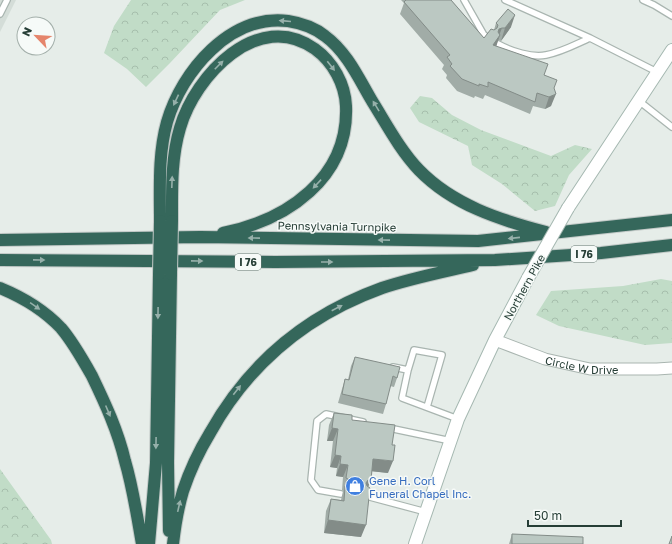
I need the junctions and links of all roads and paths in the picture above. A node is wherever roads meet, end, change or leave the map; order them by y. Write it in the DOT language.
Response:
graph roads {
  1 [pos="7,0"];
  2 [pos="464,0"];
  3 [pos="505,0"];
  4 [pos="643,0"];
  5 [pos="0,14"];
  6 [pos="672,16"];
  7 [pos="489,38"];
  8 [pos="590,38"];
  9 [pos="498,44"];
  10 [pos="672,50"];
  11 [pos="657,72"];
  12 [pos="639,101"];
  13 [pos="672,128"];
  14 [pos="672,220"];
  15 [pos="166,221"];
  16 [pos="553,234"];
  17 [pos="200,237"];
  18 [pos="0,240"];
  19 [pos="672,245"];
  20 [pos="0,260"];
  21 [pos="495,260"];
  22 [pos="165,274"];
  23 [pos="0,288"];
  24 [pos="494,340"];
  25 [pos="386,366"];
  26 [pos="672,368"];
  27 [pos="408,370"];
  28 [pos="427,407"];
  29 [pos="458,419"];
  30 [pos="373,424"];
  31 [pos="381,426"];
  32 [pos="451,441"];
  33 [pos="341,494"];
  34 [pos="366,496"];
  35 [pos="426,512"];
  36 [pos="142,544"];
  37 [pos="149,544"];
  38 [pos="169,544"];
  39 [pos="173,544"];
  40 [pos="415,544"];
  1 -- 5 [label="lane"];
  2 -- 7 [label="lane"];
  3 -- 8 [label="lane"];
  4 -- 6 [label="lane"];
  8 -- 9 [label="lane"];
  8 -- 11 [label="lane"];
  10 -- 11 [label="main road, Northern Pike"];
  11 -- 12 [label="main road, Northern Pike"];
  12 -- 13 [label="lane"];
  12 -- 24 [label="main road, Northern Pike, bridge"];
  14 -- 16 [label="highway, Pennsylvania Turnpike / I 76"];
  16 -- 15 [label="highway, one-way"];
  15 -- 17 [label="highway, one-way"];
  15 -- 22 [label="highway, bridge"];
  16 -- 17 [label="highway, Pennsylvania Turnpike / I 76, one-way"];
  17 -- 18 [label="highway, Pennsylvania Turnpike / I 76"];
  19 -- 21 [label="highway, I 76"];
  20 -- 21 [label="highway, I 76, one-way"];
  39 -- 21 [label="highway, one-way"];
  22 -- 37 [label="highway, one-way"];
  22 -- 38 [label="highway"];
  23 -- 36 [label="highway, one-way"];
  24 -- 26 [label="street, Circle W Drive"];
  24 -- 29 [label="main road, Northern Pike"];
  25 -- 27 [label="lane"];
  27 -- 28 [label="lane"];
  27 -- 28 [label="lane"];
  28 -- 29 [label="lane"];
  29 -- 32 [label="main road, Northern Pike"];
  30 -- 33 [label="lane"];
  31 -- 32 [label="lane"];
  32 -- 35 [label="main road, Northern Pike"];
  34 -- 35 [label="lane"];
  35 -- 40 [label="main road, Northern Pike"];
}
